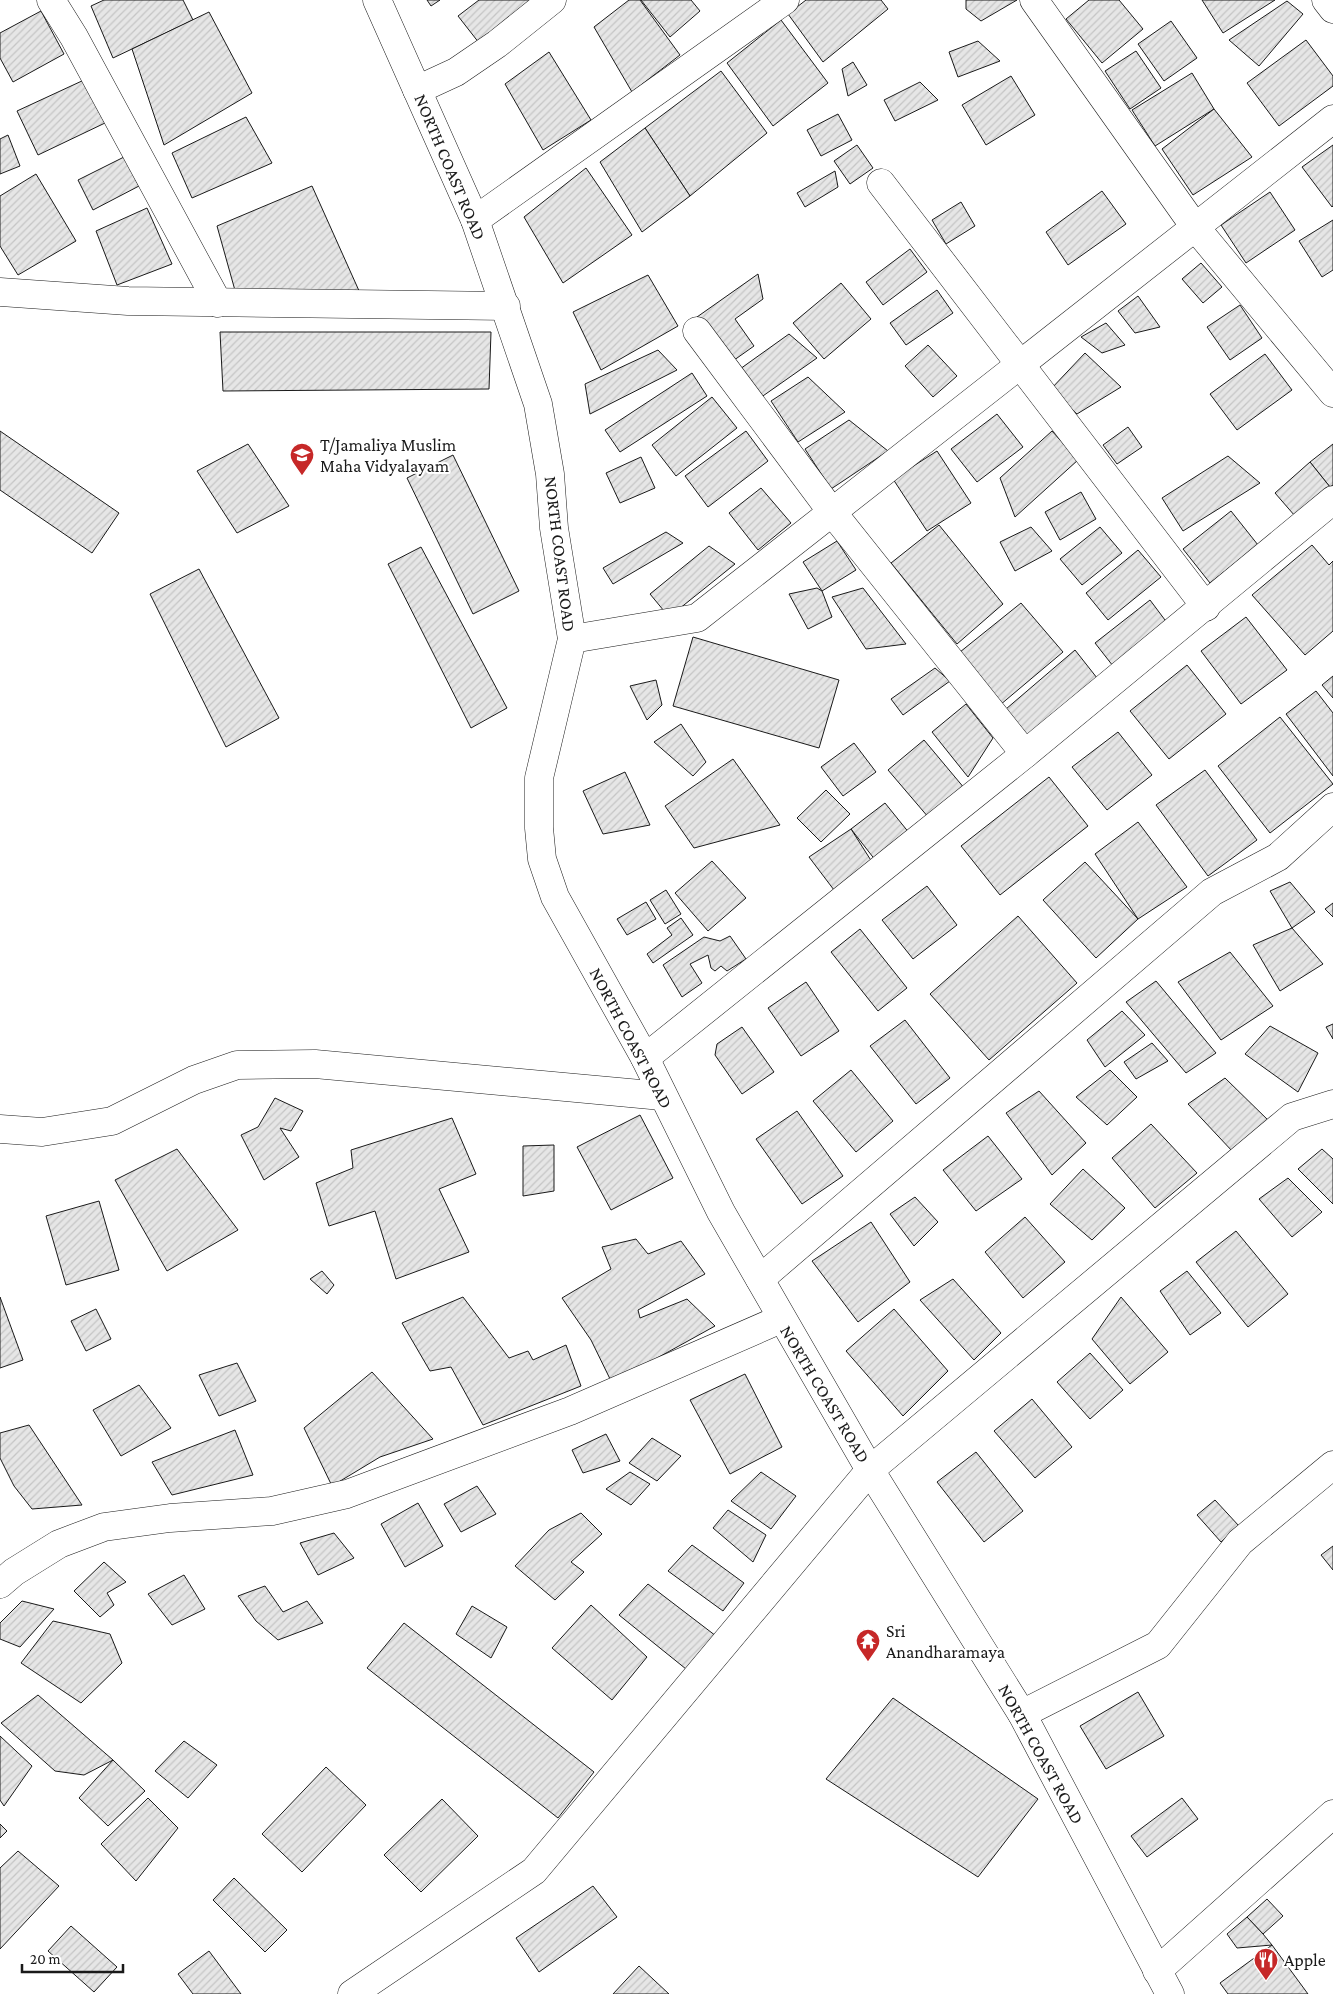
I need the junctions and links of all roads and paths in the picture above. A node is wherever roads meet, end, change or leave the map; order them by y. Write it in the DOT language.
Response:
graph roads {
  1 [pos="51,0"];
  2 [pos="377,0"];
  3 [pos="552,0"];
  4 [pos="786,0"];
  5 [pos="1034,0"];
  6 [pos="1326,0"];
  7 [pos="1333,9"];
  8 [pos="417,90"];
  9 [pos="1333,119"];
  10 [pos="881,183"];
  11 [pos="475,220"];
  12 [pos="1195,227"];
  13 [pos="0,292"];
  14 [pos="218,303"];
  15 [pos="506,306"];
  16 [pos="697,331"];
  17 [pos="1020,364"];
  18 [pos="1333,393"];
  19 [pos="1333,500"];
  20 [pos="832,512"];
  21 [pos="1206,606"];
  22 [pos="572,639"];
  23 [pos="1024,754"];
  24 [pos="1333,807"];
  25 [pos="645,1058"];
  26 [pos="662,1096"];
  27 [pos="1333,1104"];
  28 [pos="0,1129"];
  29 [pos="760,1279"];
  30 [pos="781,1319"];
  31 [pos="1333,1465"];
  32 [pos="870,1470"];
  33 [pos="0,1584"];
  34 [pos="1022,1714"];
  35 [pos="1333,1814"];
  36 [pos="1163,1982"];
  37 [pos="352,1994"];
  1 -- 14 [label="street"];
  2 -- 8 [label="street, NORTH COAST ROAD"];
  3 -- 8 [label="street"];
  4 -- 11 [label="street"];
  5 -- 12 [label="street"];
  6 -- 7 [label="street"];
  8 -- 11 [label="street, NORTH COAST ROAD"];
  9 -- 12 [label="street"];
  10 -- 17 [label="street"];
  11 -- 15 [label="street, NORTH COAST ROAD"];
  12 -- 17 [label="street"];
  12 -- 18 [label="street"];
  13 -- 14 [label="street"];
  14 -- 15 [label="street"];
  15 -- 22 [label="street, NORTH COAST ROAD"];
  16 -- 20 [label="street"];
  17 -- 20 [label="street"];
  17 -- 21 [label="street"];
  19 -- 21 [label="street"];
  20 -- 22 [label="street"];
  20 -- 23 [label="street"];
  21 -- 23 [label="street"];
  22 -- 25 [label="street, NORTH COAST ROAD"];
  23 -- 25 [label="street"];
  24 -- 29 [label="street"];
  25 -- 26 [label="street, NORTH COAST ROAD"];
  26 -- 28 [label="street"];
  26 -- 29 [label="street, NORTH COAST ROAD"];
  27 -- 32 [label="street"];
  29 -- 30 [label="street, NORTH COAST ROAD"];
  30 -- 32 [label="street, NORTH COAST ROAD"];
  30 -- 33 [label="street"];
  31 -- 34 [label="street"];
  32 -- 34 [label="street, NORTH COAST ROAD"];
  32 -- 37 [label="street"];
  34 -- 36 [label="street, NORTH COAST ROAD"];
  35 -- 36 [label="street"];
}
